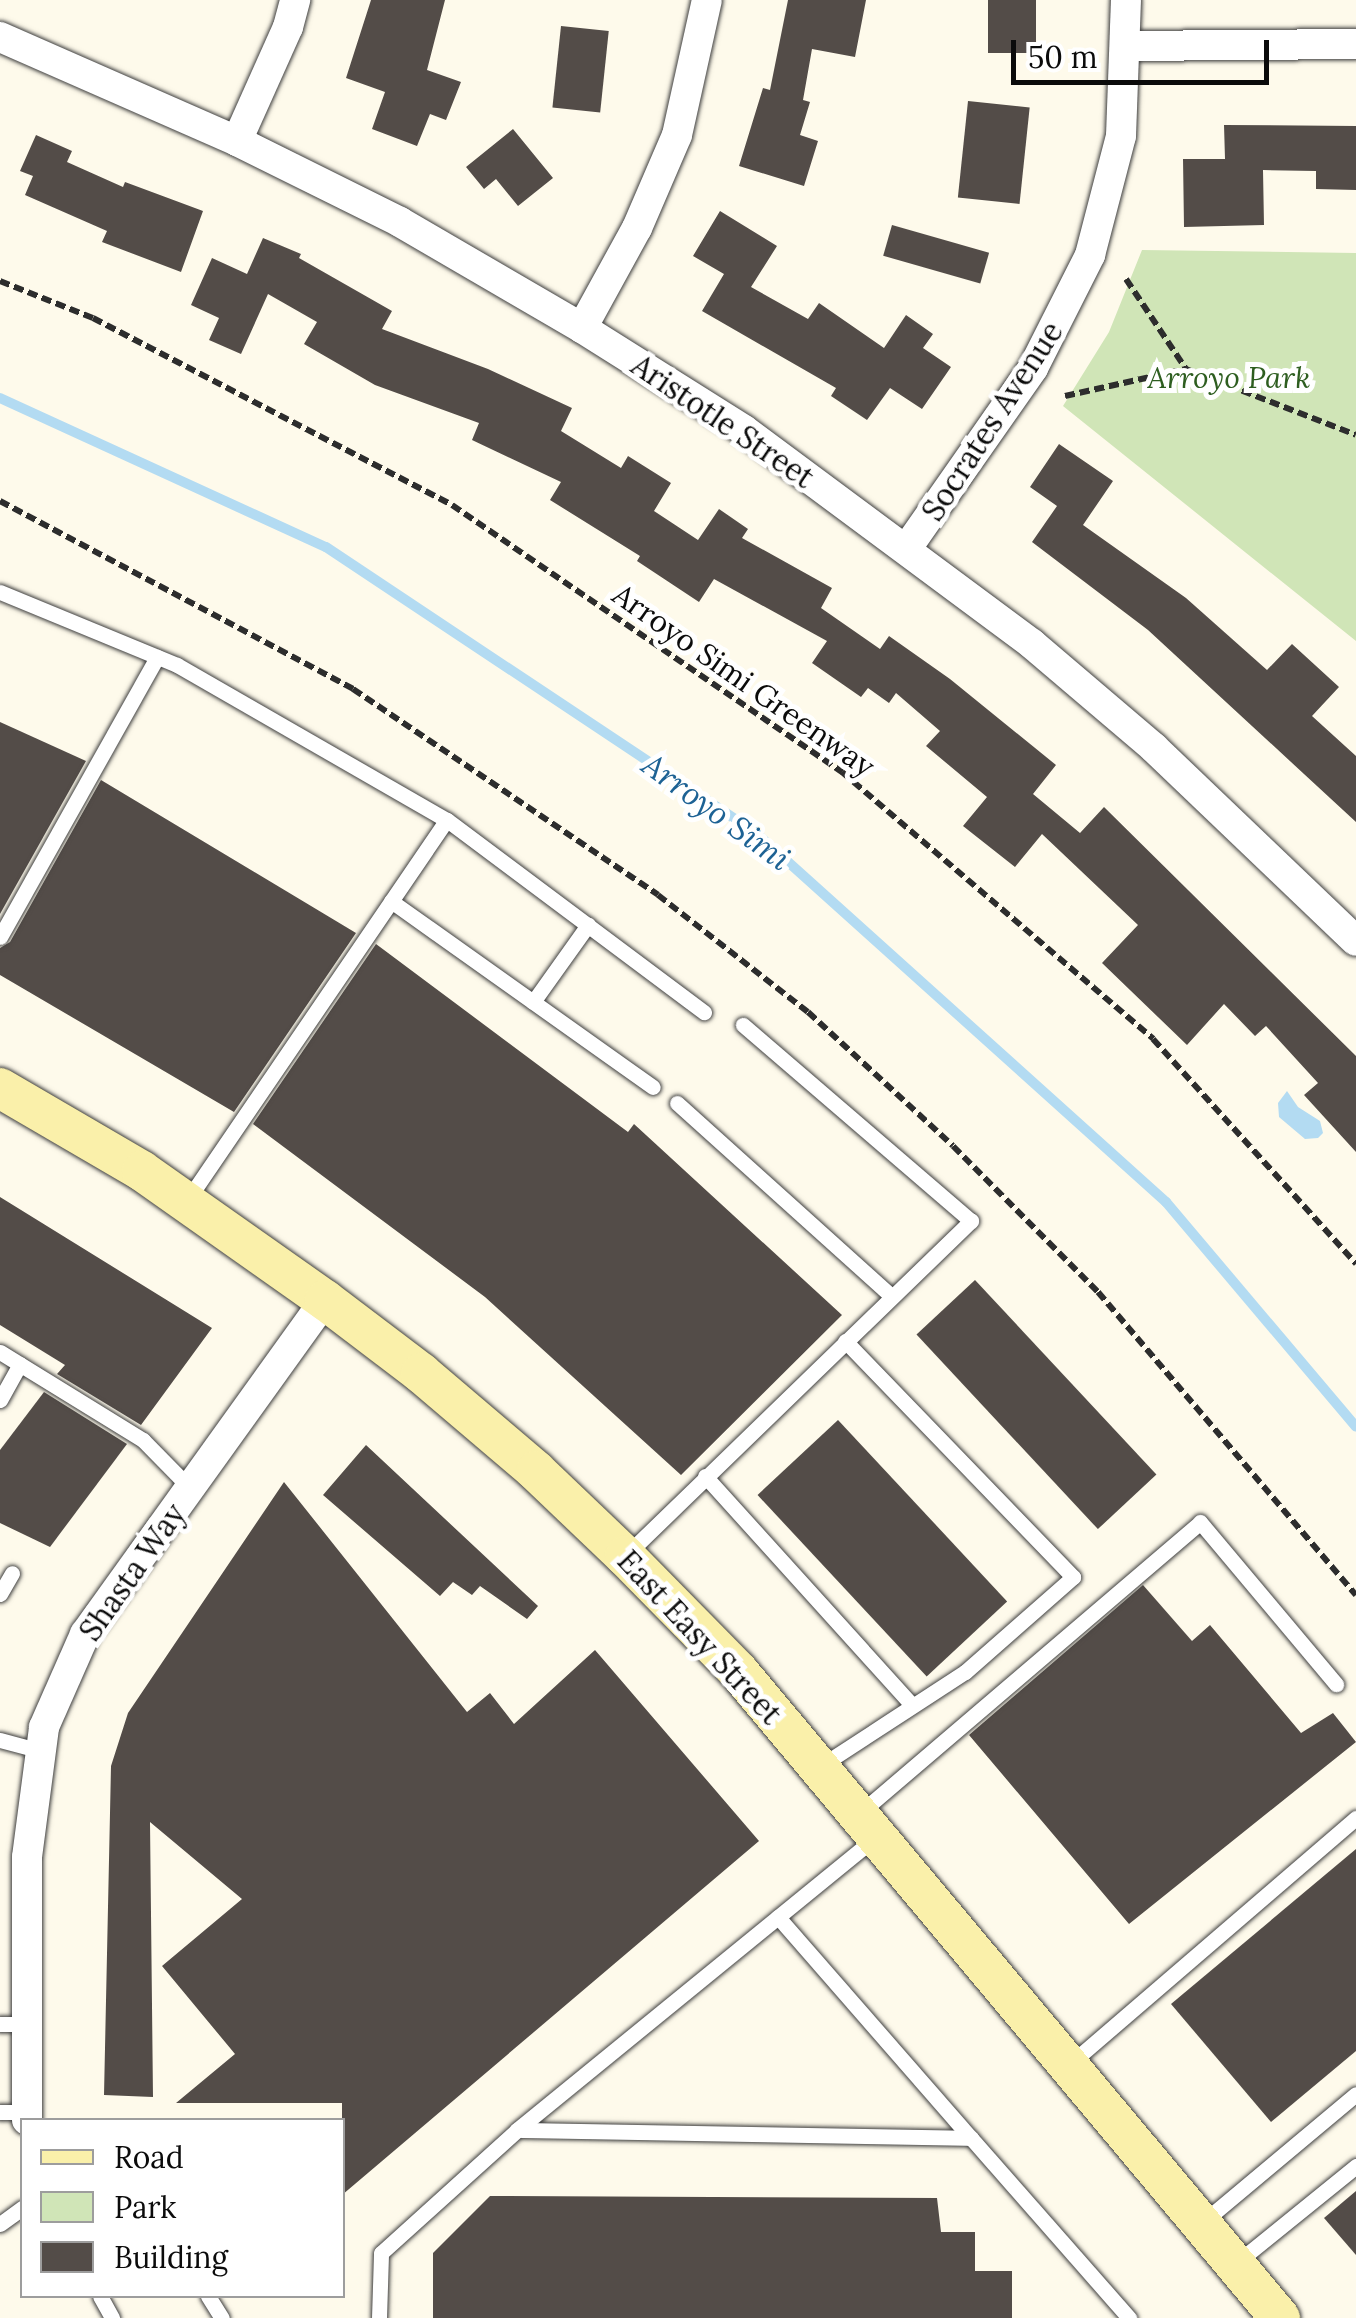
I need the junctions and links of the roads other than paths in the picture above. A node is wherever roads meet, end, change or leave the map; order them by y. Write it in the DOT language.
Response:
graph roads {
  1 [pos="296,0"];
  2 [pos="707,0"];
  3 [pos="1126,0"];
  4 [pos="0,37"];
  5 [pos="1356,44"];
  6 [pos="1127,46"];
  7 [pos="237,141"];
  8 [pos="582,328"];
  9 [pos="907,548"];
  10 [pos="0,592"];
  11 [pos="157,657"];
  12 [pos="447,820"];
  13 [pos="390,901"];
  14 [pos="588,925"];
  15 [pos="0,938"];
  16 [pos="1356,941"];
  17 [pos="534,1002"];
  18 [pos="704,1012"];
  19 [pos="744,1026"];
  20 [pos="654,1087"];
  21 [pos="0,1088"];
  22 [pos="677,1104"];
  23 [pos="186,1202"];
  24 [pos="891,1296"];
  25 [pos="325,1300"];
  26 [pos="845,1341"];
  27 [pos="0,1352"];
  28 [pos="20,1364"];
  29 [pos="0,1400"];
  30 [pos="705,1476"];
  31 [pos="190,1488"];
  32 [pos="625,1556"];
  33 [pos="12,1573"];
  34 [pos="0,1594"];
  35 [pos="1336,1684"];
  36 [pos="910,1704"];
  37 [pos="0,1740"];
  38 [pos="41,1750"];
  39 [pos="819,1768"];
  40 [pos="1356,1818"];
  41 [pos="867,1826"];
  42 [pos="778,1917"];
  43 [pos="13,2024"];
  44 [pos="1068,2066"];
  45 [pos="1356,2094"];
  46 [pos="18,2115"];
  47 [pos="517,2130"];
  48 [pos="970,2138"];
  49 [pos="1356,2166"];
  50 [pos="1200,2224"];
  51 [pos="1234,2265"];
  52 [pos="379,2318"];
  53 [pos="1128,2318"];
  54 [pos="1280,2318"];
  1 -- 7 [label="street"];
  2 -- 8 [label="street"];
  3 -- 6 [label="street, Socrates Avenue"];
  4 -- 7 [label="street, Aristotle Street"];
  5 -- 6 [label="street"];
  6 -- 9 [label="street, Socrates Avenue"];
  7 -- 8 [label="street, Aristotle Street"];
  8 -- 9 [label="street, Aristotle Street"];
  9 -- 16 [label="street, Aristotle Street"];
  10 -- 11 [label="lane"];
  11 -- 12 [label="lane"];
  11 -- 15 [label="lane"];
  12 -- 13 [label="lane"];
  12 -- 14 [label="lane"];
  13 -- 17 [label="lane"];
  13 -- 23 [label="lane"];
  14 -- 17 [label="lane"];
  14 -- 18 [label="lane"];
  17 -- 20 [label="lane"];
  19 -- 24 [label="lane"];
  21 -- 23 [label="street, East Easy Street"];
  22 -- 24 [label="lane"];
  23 -- 25 [label="street, East Easy Street"];
  24 -- 26 [label="lane"];
  25 -- 31 [label="street, Shasta Way"];
  25 -- 32 [label="street, East Easy Street"];
  26 -- 30 [label="lane"];
  26 -- 36 [label="lane"];
  27 -- 28 [label="lane"];
  28 -- 29 [label="lane"];
  28 -- 31 [label="lane"];
  30 -- 32 [label="lane"];
  30 -- 36 [label="lane"];
  31 -- 38 [label="street, Shasta Way"];
  32 -- 39 [label="street, East Easy Street"];
  33 -- 34 [label="lane"];
  35 -- 41 [label="lane"];
  36 -- 39 [label="lane"];
  37 -- 38 [label="lane"];
  38 -- 43 [label="street, Shasta Way"];
  39 -- 41 [label="street, East Easy Street"];
  40 -- 44 [label="lane"];
  41 -- 42 [label="lane"];
  41 -- 44 [label="street, East Easy Street"];
  42 -- 47 [label="lane"];
  42 -- 48 [label="lane"];
  43 -- 46 [label="street, Shasta Way"];
  44 -- 50 [label="street, East Easy Street"];
  45 -- 50 [label="lane"];
  47 -- 48 [label="lane"];
  47 -- 52 [label="lane"];
  48 -- 53 [label="lane"];
  49 -- 51 [label="lane"];
  50 -- 51 [label="street, East Easy Street"];
  51 -- 54 [label="street, East Easy Street"];
}
